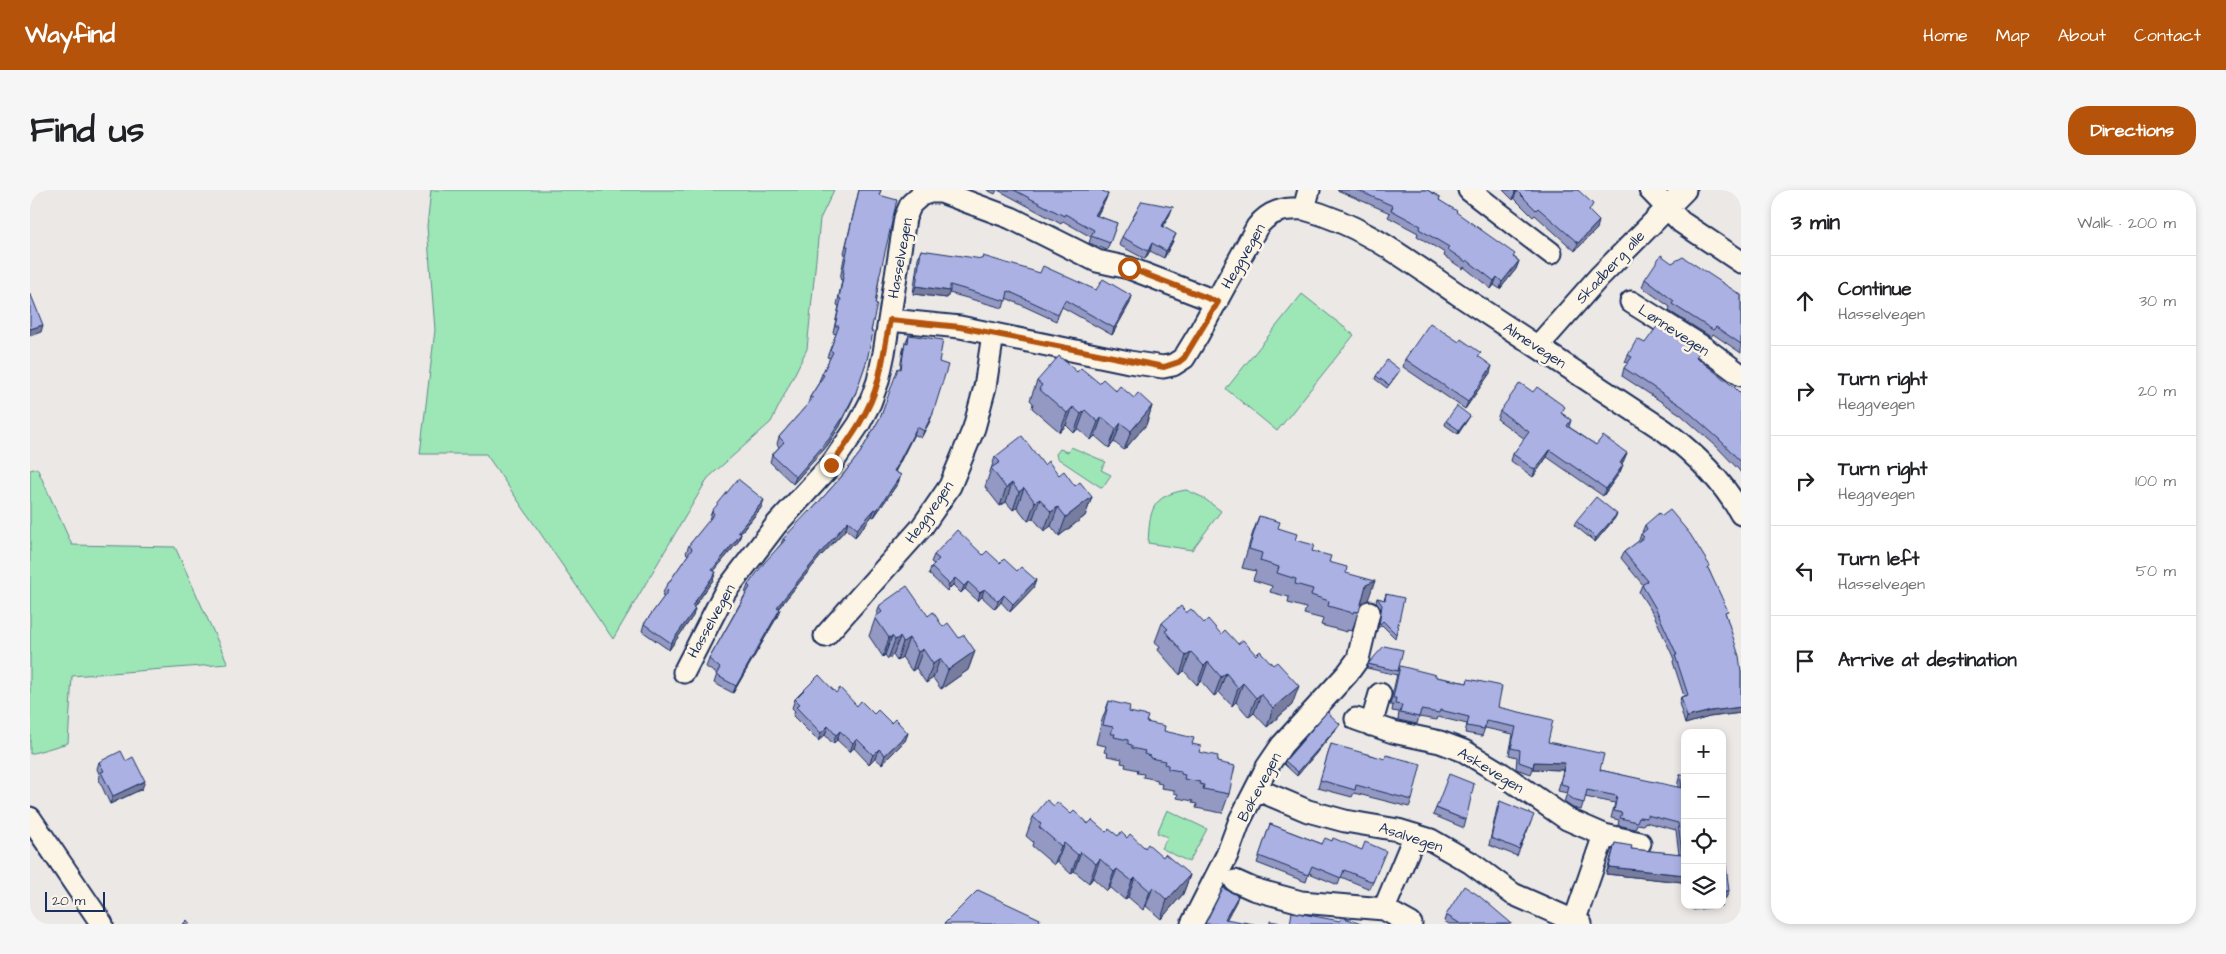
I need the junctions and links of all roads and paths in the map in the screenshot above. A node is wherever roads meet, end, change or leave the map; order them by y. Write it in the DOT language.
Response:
graph roads {
  1 [pos="1469,190"];
  2 [pos="1650,190"];
  3 [pos="1684,190"];
  4 [pos="1306,199"];
  5 [pos="1667,208"];
  6 [pos="1552,253"];
  7 [pos="1741,262"];
  8 [pos="1218,302"];
  9 [pos="1631,302"];
  10 [pos="890,320"];
  11 [pos="993,334"];
  12 [pos="1538,346"];
  13 [pos="1741,375"];
  14 [pos="1741,514"];
  15 [pos="1369,612"];
  16 [pos="825,636"];
  17 [pos="684,672"];
  18 [pos="1380,694"];
  19 [pos="1256,789"];
  20 [pos="30,818"];
  21 [pos="1415,835"];
  22 [pos="1604,835"];
  23 [pos="1640,843"];
  24 [pos="1235,881"];
  25 [pos="1384,909"];
  26 [pos="1578,923"];
  27 [pos="102,924"];
  28 [pos="1192,924"];
  29 [pos="1411,924"];
  1 -- 6 [label="street"];
  2 -- 5 [label="street"];
  3 -- 5 [label="street, Skadberg alle"];
  4 -- 8 [label="street, Heggvegen"];
  4 -- 12 [label="street, Almevegen"];
  5 -- 7 [label="street"];
  5 -- 12 [label="street, Skadberg alle"];
  8 -- 10 [label="street, Hasselvegen"];
  8 -- 11 [label="street, Heggvegen"];
  9 -- 13 [label="street, Lønnevegen"];
  10 -- 11 [label="street, Heggvegen"];
  10 -- 17 [label="street, Hasselvegen"];
  11 -- 16 [label="street, Heggvegen"];
  12 -- 14 [label="street, Almevegen"];
  15 -- 19 [label="street, Bøkevegen"];
  18 -- 22 [label="street, Askevegen"];
  19 -- 21 [label="street, Asalvegen"];
  19 -- 28 [label="street, Bøkevegen"];
  20 -- 27 [label="street"];
  21 -- 25 [label="street"];
  21 -- 26 [label="street, Asalvegen"];
  22 -- 23 [label="street, Askevegen"];
  22 -- 26 [label="street"];
  24 -- 25 [label="street"];
  25 -- 29 [label="street"];
}
